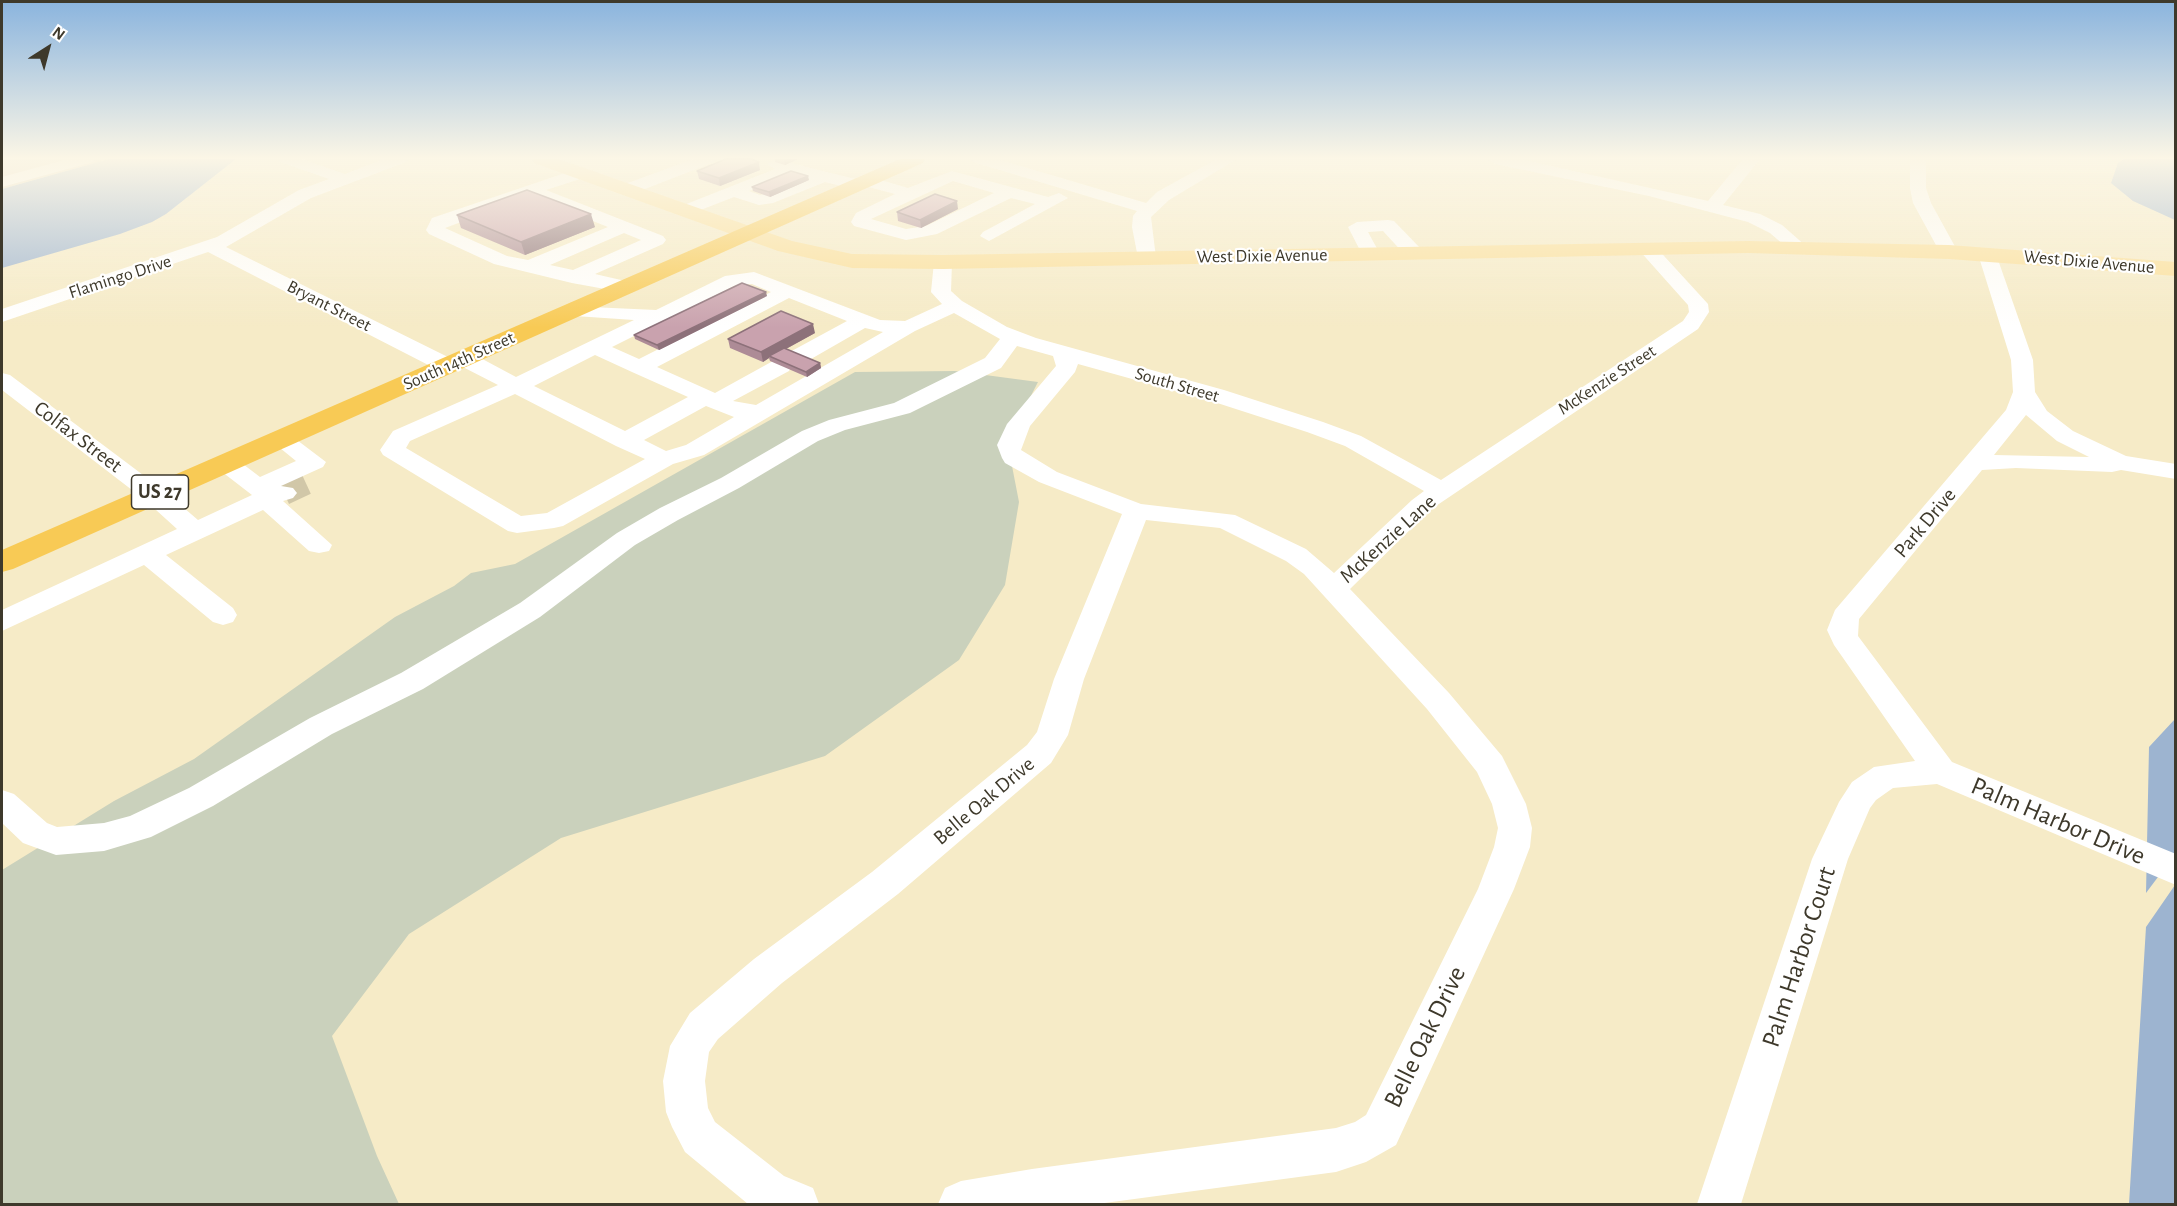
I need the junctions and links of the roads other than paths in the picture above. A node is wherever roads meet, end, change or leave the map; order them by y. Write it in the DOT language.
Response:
graph roads {
  1 [pos="271,215"];
  2 [pos="458,215"];
  3 [pos="594,215"];
  4 [pos="697,215"];
  5 [pos="788,215"];
  6 [pos="865,215"];
  7 [pos="961,215"];
  8 [pos="1020,215"];
  9 [pos="1143,215"];
  10 [pos="1741,215"];
  11 [pos="1929,215"];
  12 [pos="460,223"];
  13 [pos="624,227"];
  14 [pos="438,231"];
  15 [pos="928,231"];
  16 [pos="747,233"];
  17 [pos="977,234"];
  18 [pos="210,246"];
  19 [pos="1798,248"];
  20 [pos="1647,249"];
  21 [pos="1949,252"];
  22 [pos="1414,253"];
  23 [pos="1371,254"];
  24 [pos="1987,254"];
  25 [pos="1147,258"];
  26 [pos="1004,261"];
  27 [pos="943,262"];
  28 [pos="533,265"];
  29 [pos="2175,269"];
  30 [pos="572,277"];
  31 [pos="627,287"];
  32 [pos="788,291"];
  33 [pos="584,305"];
  34 [pos="956,305"];
  35 [pos="659,314"];
  36 [pos="2,316"];
  37 [pos="863,321"];
  38 [pos="908,327"];
  39 [pos="1013,336"];
  40 [pos="594,347"];
  41 [pos="1061,352"];
  42 [pos="456,362"];
  43 [pos="640,367"];
  44 [pos="2,380"];
  45 [pos="516,386"];
  46 [pos="2024,392"];
  47 [pos="710,399"];
  48 [pos="760,412"];
  49 [pos="282,439"];
  50 [pos="624,441"];
  51 [pos="664,459"];
  52 [pos="226,463"];
  53 [pos="1974,463"];
  54 [pos="2135,467"];
  55 [pos="2175,472"];
  56 [pos="1442,490"];
  57 [pos="269,493"];
  58 [pos="154,495"];
  59 [pos="1136,511"];
  60 [pos="195,531"];
  61 [pos="319,545"];
  62 [pos="147,554"];
  63 [pos="2,562"];
  64 [pos="1335,588"];
  65 [pos="223,615"];
  66 [pos="2,621"];
  67 [pos="1940,771"];
  68 [pos="2,803"];
  69 [pos="2164,866"];
  70 [pos="797,1204"];
  71 [pos="961,1204"];
  72 [pos="1719,1204"];
  1 -- 18 [label="street, Flamingo Drive"];
  2 -- 14 [label="street"];
  3 -- 13 [label="street"];
  4 -- 16 [label="main road"];
  5 -- 16 [label="highway, South 14th Street / US 27"];
  6 -- 15 [label="street"];
  7 -- 15 [label="street"];
  8 -- 17 [label="street"];
  9 -- 25 [label="street"];
  10 -- 19 [label="street"];
  11 -- 21 [label="street"];
  12 -- 14 [label="street"];
  13 -- 28 [label="street"];
  13 -- 30 [label="street"];
  14 -- 28 [label="street"];
  15 -- 17 [label="street"];
  16 -- 27 [label="main road, West Dixie Avenue"];
  16 -- 31 [label="highway, South 14th Street / US 27"];
  17 -- 26 [label="street"];
  18 -- 36 [label="street, Flamingo Drive"];
  18 -- 42 [label="street, Bryant Street"];
  19 -- 20 [label="main road, West Dixie Avenue"];
  19 -- 21 [label="main road, West Dixie Avenue"];
  20 -- 22 [label="main road, West Dixie Avenue"];
  20 -- 56 [label="street, McKenzie Street"];
  21 -- 24 [label="main road, West Dixie Avenue"];
  22 -- 23 [label="main road, West Dixie Avenue"];
  22 -- 23 [label="street"];
  23 -- 25 [label="main road, West Dixie Avenue"];
  24 -- 29 [label="main road, West Dixie Avenue"];
  24 -- 46 [label="street, Park Drive"];
  25 -- 26 [label="main road, West Dixie Avenue"];
  26 -- 27 [label="main road, West Dixie Avenue"];
  27 -- 34 [label="street, South Street"];
  28 -- 30 [label="street"];
  30 -- 31 [label="street"];
  30 -- 33 [label="street"];
  31 -- 33 [label="highway, South 14th Street / US 27"];
  32 -- 35 [label="street"];
  32 -- 37 [label="street"];
  32 -- 43 [label="street"];
  33 -- 35 [label="street"];
  33 -- 42 [label="highway, South 14th Street / US 27"];
  34 -- 38 [label="street"];
  34 -- 39 [label="street, South Street"];
  35 -- 40 [label="street"];
  37 -- 38 [label="street"];
  37 -- 47 [label="street"];
  38 -- 48 [label="street"];
  39 -- 41 [label="street, South Street"];
  39 -- 68 [label="street"];
  40 -- 43 [label="street"];
  40 -- 45 [label="street"];
  41 -- 56 [label="street, South Street"];
  41 -- 59 [label="street"];
  42 -- 45 [label="street, Bryant Street"];
  42 -- 49 [label="highway, South 14th Street / US 27"];
  43 -- 47 [label="street"];
  44 -- 58 [label="street, Colfax Street"];
  45 -- 50 [label="street, Bryant Street"];
  45 -- 51 [label="street"];
  46 -- 53 [label="street, Park Drive"];
  46 -- 54 [label="street"];
  47 -- 48 [label="street"];
  47 -- 50 [label="street"];
  48 -- 51 [label="street"];
  49 -- 52 [label="highway, South 14th Street / US 27"];
  49 -- 57 [label="street"];
  50 -- 51 [label="street, Bryant Street"];
  52 -- 57 [label="street"];
  52 -- 58 [label="highway, South 14th Street / US 27"];
  53 -- 54 [label="street"];
  53 -- 67 [label="street, Park Drive"];
  54 -- 55 [label="street"];
  56 -- 64 [label="street, McKenzie Lane"];
  57 -- 60 [label="street"];
  57 -- 61 [label="street"];
  58 -- 60 [label="street, Colfax Street"];
  58 -- 63 [label="highway, South 14th Street / US 27"];
  59 -- 64 [label="street, Belle Oak Drive"];
  59 -- 70 [label="street, Belle Oak Drive"];
  60 -- 62 [label="street"];
  62 -- 65 [label="street"];
  62 -- 66 [label="street"];
  64 -- 71 [label="street, Belle Oak Drive"];
  67 -- 69 [label="street, Palm Harbor Drive"];
  67 -- 72 [label="street, Palm Harbor Court"];
}
